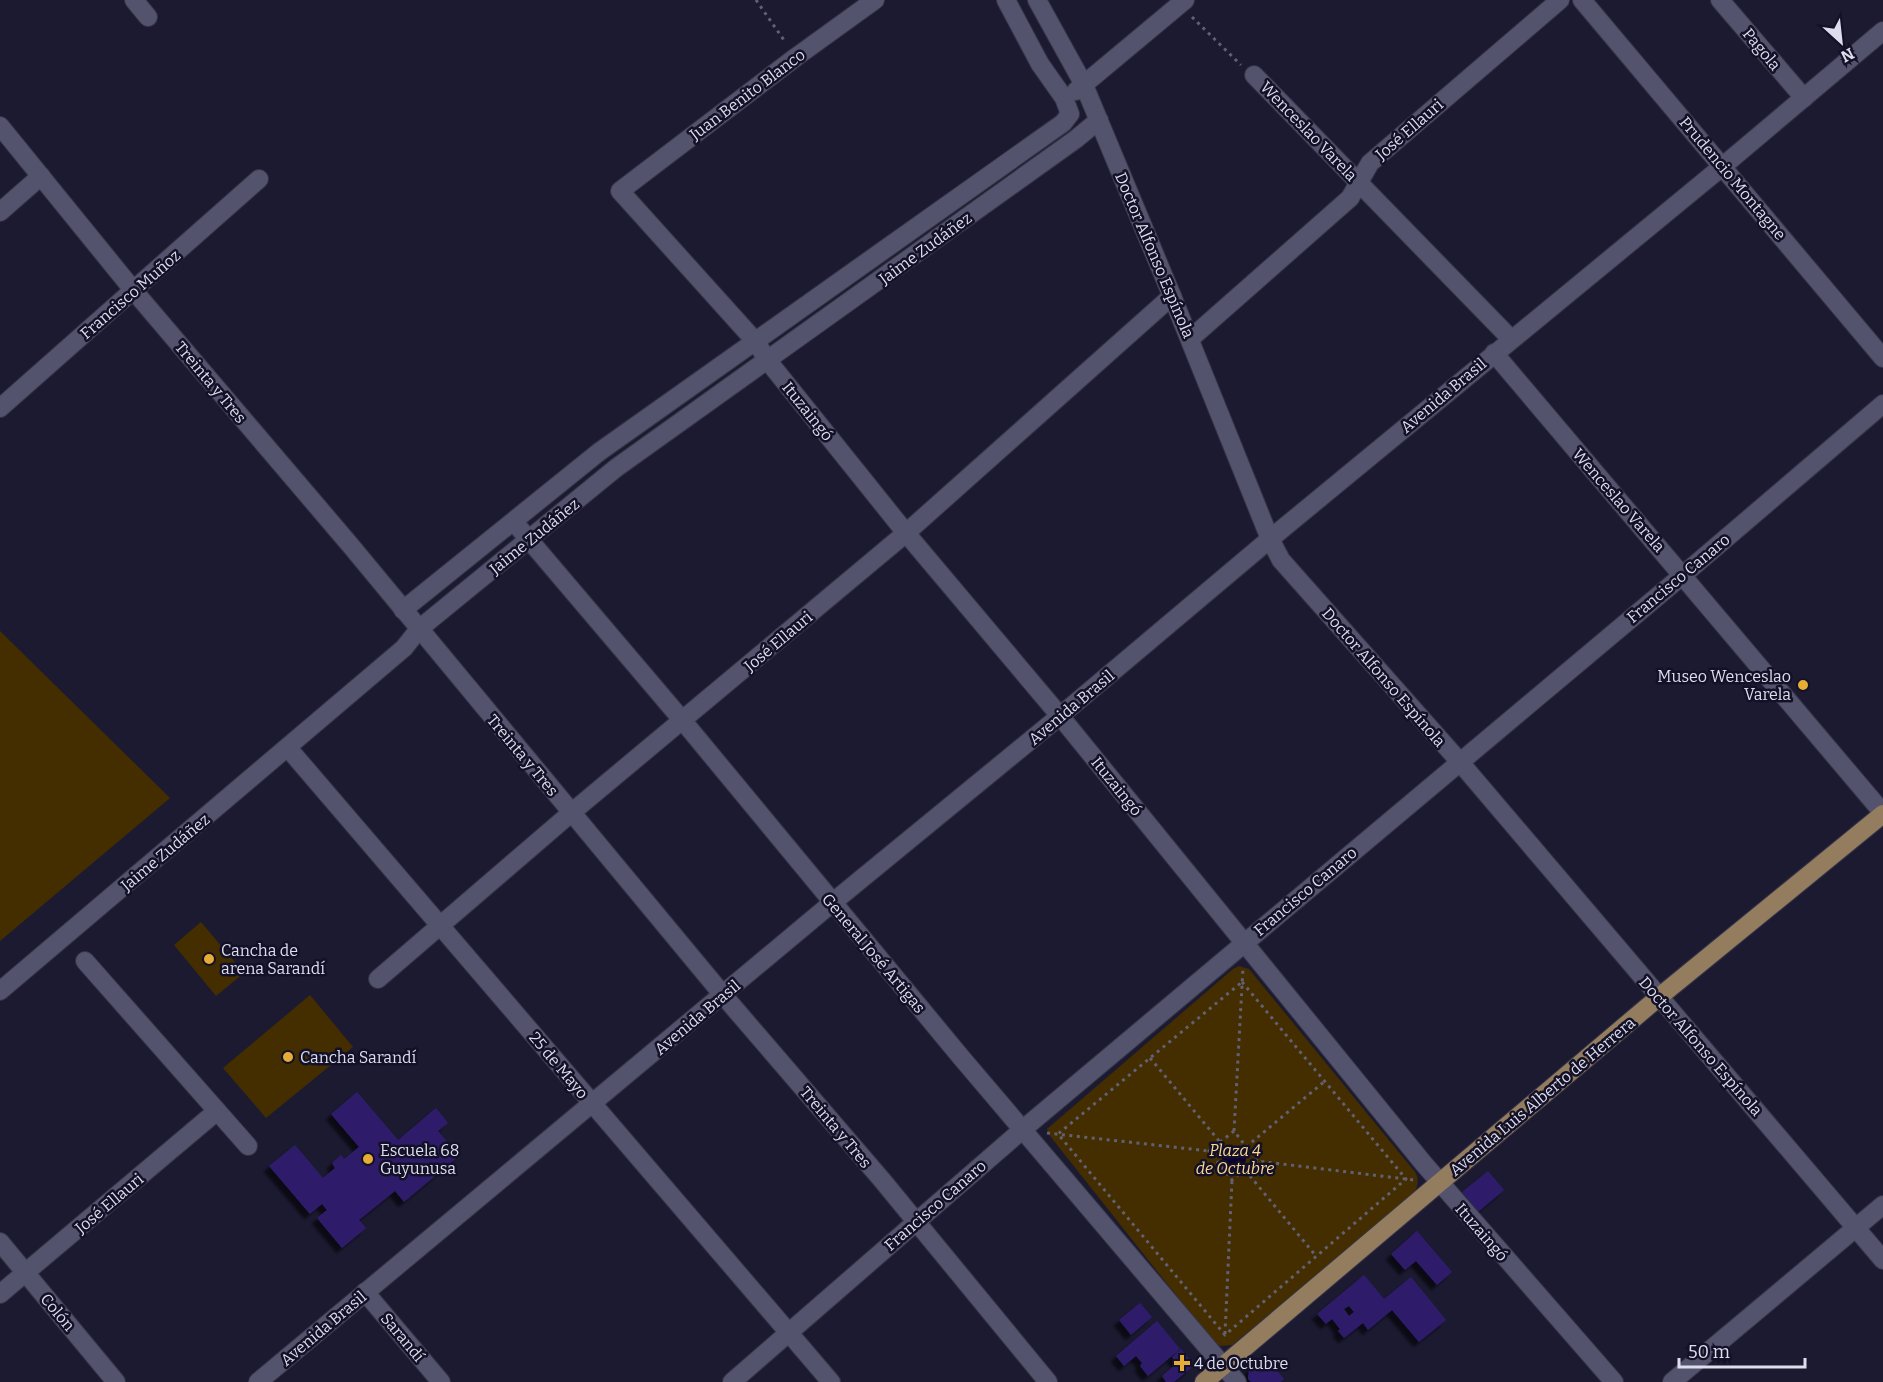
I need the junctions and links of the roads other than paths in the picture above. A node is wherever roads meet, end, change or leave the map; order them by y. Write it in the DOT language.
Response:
graph roads {
  1 [pos="134,0"];
  2 [pos="874,0"];
  3 [pos="1006,0"];
  4 [pos="1037,0"];
  5 [pos="1560,0"];
  6 [pos="1582,0"];
  7 [pos="1720,0"];
  8 [pos="1182,3"];
  9 [pos="148,17"];
  10 [pos="1883,31"];
  11 [pos="1254,75"];
  12 [pos="1084,85"];
  13 [pos="1803,98"];
  14 [pos="1067,106"];
  15 [pos="1099,120"];
  16 [pos="0,126"];
  17 [pos="1724,166"];
  18 [pos="41,176"];
  19 [pos="259,179"];
  20 [pos="1359,182"];
  21 [pos="620,190"];
  22 [pos="0,212"];
  23 [pos="134,291"];
  24 [pos="1172,296"];
  25 [pos="1190,339"];
  26 [pos="1511,339"];
  27 [pos="756,342"];
  28 [pos="1494,353"];
  29 [pos="1883,358"];
  30 [pos="768,361"];
  31 [pos="1883,404"];
  32 [pos="0,408"];
  33 [pos="514,522"];
  34 [pos="906,533"];
  35 [pos="1270,539"];
  36 [pos="529,540"];
  37 [pos="1683,575"];
  38 [pos="403,610"];
  39 [pos="419,629"];
  40 [pos="1060,716"];
  41 [pos="683,721"];
  42 [pos="288,748"];
  43 [pos="1459,761"];
  44 [pos="571,813"];
  45 [pos="1883,814"];
  46 [pos="832,903"];
  47 [pos="440,925"];
  48 [pos="1244,942"];
  49 [pos="85,961"];
  50 [pos="378,979"];
  51 [pos="0,991"];
  52 [pos="723,994"];
  53 [pos="1659,997"];
  54 [pos="592,1104"];
  55 [pos="217,1111"];
  56 [pos="1022,1130"];
  57 [pos="248,1146"];
  58 [pos="1440,1183"];
  59 [pos="1883,1205"];
  60 [pos="916,1221"];
  61 [pos="1856,1227"];
  62 [pos="0,1242"];
  63 [pos="1883,1260"];
  64 [pos="26,1273"];
  65 [pos="365,1292"];
  66 [pos="0,1294"];
  67 [pos="789,1332"];
  68 [pos="1223,1366"];
  69 [pos="116,1382"];
  70 [pos="258,1382"];
  71 [pos="441,1382"];
  72 [pos="732,1382"];
  73 [pos="831,1382"];
  74 [pos="1048,1382"];
  75 [pos="1204,1382"];
  76 [pos="1237,1382"];
  77 [pos="1614,1382"];
  78 [pos="1672,1382"];
  1 -- 9 [label="street"];
  2 -- 21 [label="street, Juan Benito Blanco"];
  3 -- 14 [label="street"];
  4 -- 12 [label="street, Doctor Alfonso Espínola"];
  5 -- 20 [label="street, José Ellauri"];
  6 -- 17 [label="street, Prudencio Montagne"];
  7 -- 13 [label="street, Pagola"];
  8 -- 12 [label="street, Jaime Zudáñez"];
  10 -- 13 [label="street, Avenida Brasil"];
  11 -- 20 [label="street, Wenceslao Varela"];
  12 -- 14 [label="street, Jaime Zudáñez"];
  12 -- 15 [label="street, Doctor Alfonso Espínola"];
  13 -- 17 [label="street, Avenida Brasil"];
  14 -- 15 [label="street"];
  14 -- 27 [label="street, Jaime Zudáñez"];
  15 -- 24 [label="street, Doctor Alfonso Espínola"];
  15 -- 30 [label="street, Jaime Zudáñez"];
  16 -- 18 [label="street, Treinta y Tres"];
  17 -- 26 [label="street, Avenida Brasil"];
  17 -- 29 [label="street, Prudencio Montagne"];
  18 -- 22 [label="street"];
  18 -- 23 [label="street, Treinta y Tres"];
  19 -- 23 [label="street, Francisco Muñoz"];
  20 -- 25 [label="street, José Ellauri"];
  20 -- 26 [label="street, Wenceslao Varela"];
  21 -- 27 [label="street, Ituzaingó"];
  23 -- 32 [label="street, Francisco Muñoz"];
  23 -- 38 [label="street, Treinta y Tres"];
  24 -- 25 [label="street, Doctor Alfonso Espínola"];
  24 -- 34 [label="street, José Ellauri"];
  25 -- 35 [label="street, Doctor Alfonso Espínola"];
  26 -- 28 [label="street, Avenida Brasil"];
  27 -- 30 [label="street, Ituzaingó"];
  27 -- 33 [label="street, Jaime Zudáñez"];
  28 -- 35 [label="street, Avenida Brasil"];
  28 -- 37 [label="street, Wenceslao Varela"];
  30 -- 34 [label="street, Ituzaingó"];
  30 -- 36 [label="street, Jaime Zudáñez"];
  31 -- 37 [label="street, Francisco Canaro"];
  33 -- 36 [label="street, General José Artigas"];
  33 -- 38 [label="street, Jaime Zudáñez"];
  34 -- 40 [label="street, Ituzaingó"];
  34 -- 41 [label="street, José Ellauri"];
  35 -- 40 [label="street, Avenida Brasil"];
  35 -- 43 [label="street, Doctor Alfonso Espínola"];
  36 -- 39 [label="street, Jaime Zudáñez"];
  36 -- 41 [label="street, General José Artigas"];
  37 -- 43 [label="street, Francisco Canaro"];
  37 -- 45 [label="street, Wenceslao Varela"];
  38 -- 39 [label="street, Treinta y Tres"];
  39 -- 42 [label="street, Jaime Zudáñez"];
  39 -- 44 [label="street, Treinta y Tres"];
  40 -- 46 [label="street, Avenida Brasil"];
  40 -- 48 [label="street, Ituzaingó"];
  41 -- 44 [label="street, José Ellauri"];
  41 -- 46 [label="street, General José Artigas"];
  42 -- 47 [label="street, 25 de Mayo"];
  42 -- 51 [label="street, Jaime Zudáñez"];
  43 -- 48 [label="street, Francisco Canaro"];
  43 -- 53 [label="street, Doctor Alfonso Espínola"];
  44 -- 47 [label="street, José Ellauri"];
  44 -- 52 [label="street, Treinta y Tres"];
  45 -- 53 [label="main road, Avenida Luis Alberto de Herrera"];
  46 -- 52 [label="street, Avenida Brasil"];
  46 -- 56 [label="street, General José Artigas"];
  47 -- 50 [label="street, José Ellauri"];
  47 -- 54 [label="street, 25 de Mayo"];
  48 -- 56 [label="street, Francisco Canaro"];
  48 -- 58 [label="street, Ituzaingó"];
  49 -- 55 [label="street"];
  52 -- 54 [label="street, Avenida Brasil"];
  52 -- 60 [label="street, Treinta y Tres"];
  53 -- 58 [label="main road, Avenida Luis Alberto de Herrera"];
  53 -- 61 [label="street, Doctor Alfonso Espínola"];
  54 -- 65 [label="street, Avenida Brasil"];
  54 -- 67 [label="street, 25 de Mayo"];
  55 -- 57 [label="street"];
  55 -- 64 [label="street, José Ellauri"];
  56 -- 60 [label="street, Francisco Canaro"];
  56 -- 68 [label="street, General José Artigas"];
  58 -- 68 [label="main road, Avenida Luis Alberto de Herrera"];
  58 -- 77 [label="street, Ituzaingó"];
  59 -- 61 [label="street"];
  60 -- 67 [label="street, Francisco Canaro"];
  60 -- 74 [label="street, Treinta y Tres"];
  61 -- 63 [label="street, Doctor Alfonso Espínola"];
  61 -- 78 [label="street"];
  62 -- 64 [label="street, Colón"];
  64 -- 66 [label="street, José Ellauri"];
  64 -- 69 [label="street, Colón"];
  65 -- 70 [label="street, Avenida Brasil"];
  65 -- 71 [label="street, Sarandí"];
  67 -- 72 [label="street, Francisco Canaro"];
  67 -- 73 [label="street, 25 de Mayo"];
  68 -- 75 [label="main road, Avenida Luis Alberto de Herrera"];
  68 -- 76 [label="street, General José Artigas"];
}
